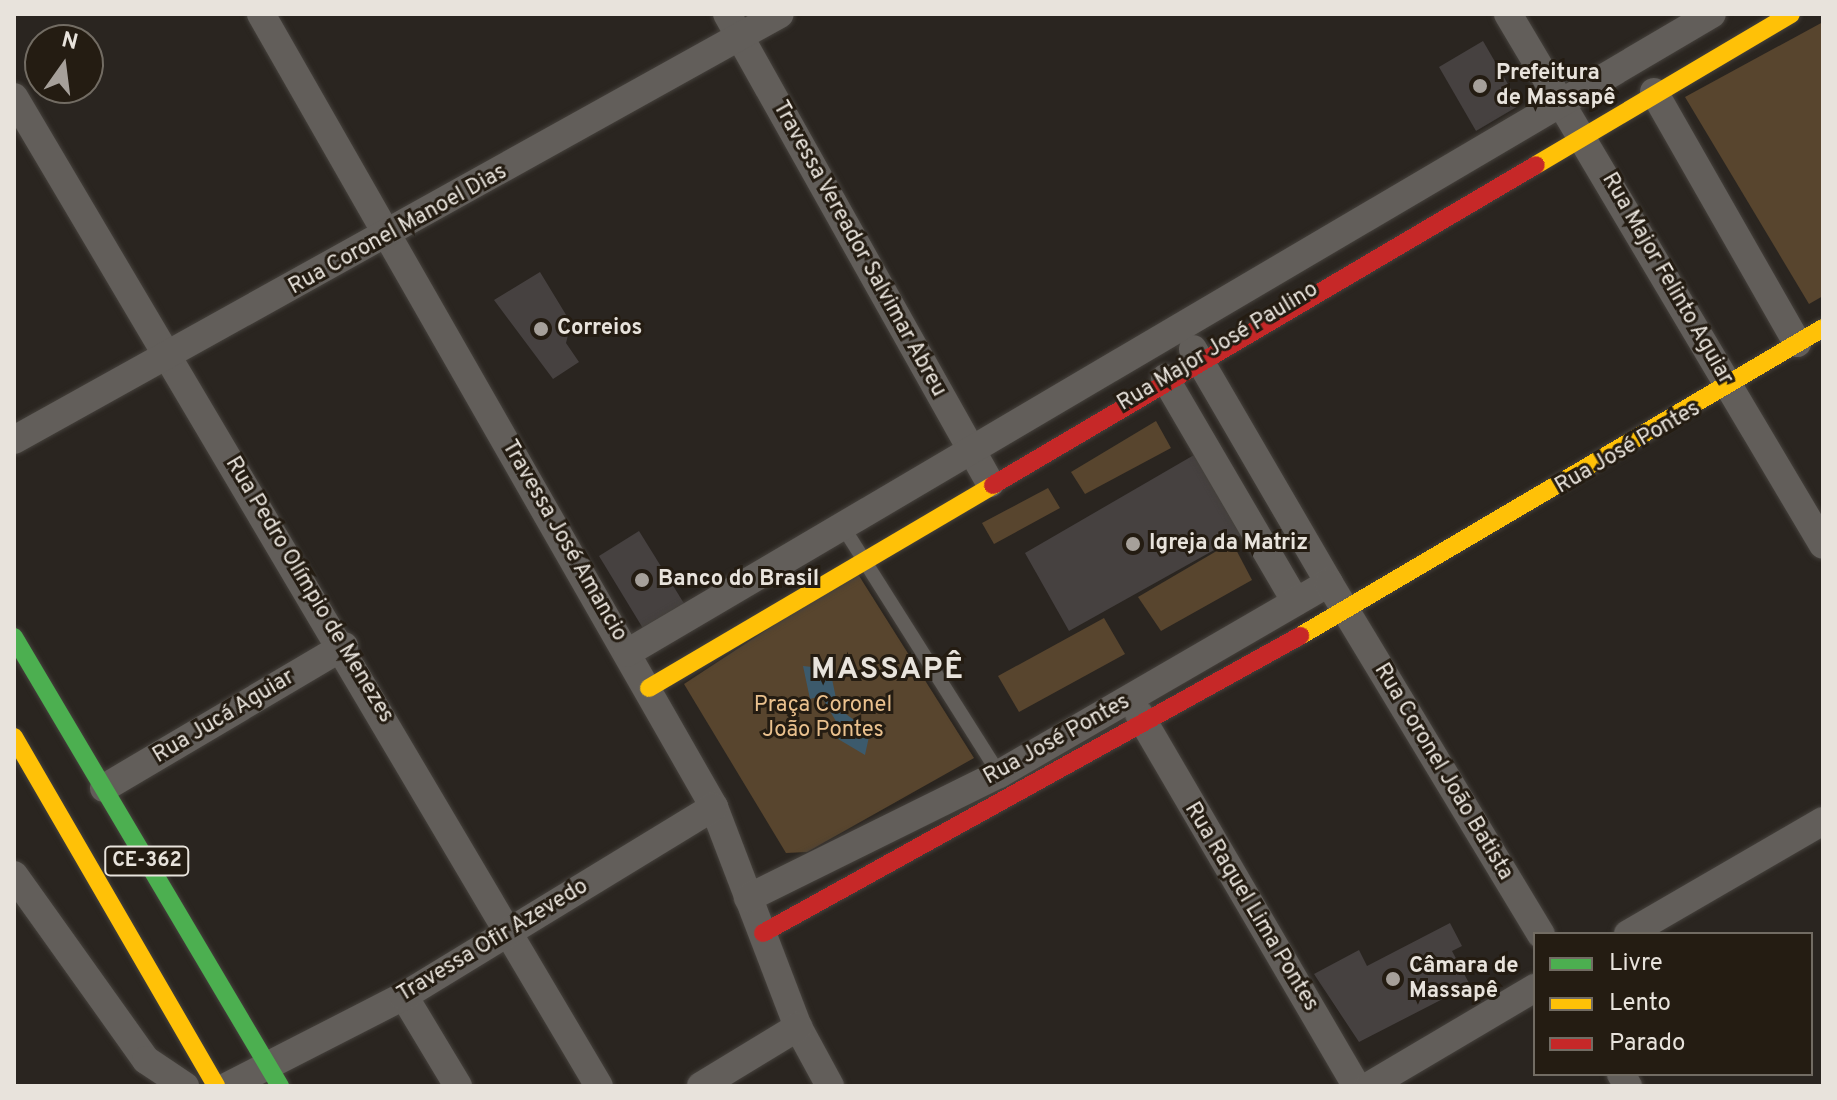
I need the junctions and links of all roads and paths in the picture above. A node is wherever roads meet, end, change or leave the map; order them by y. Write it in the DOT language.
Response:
graph roads {
  1 [pos="261,14"];
  2 [pos="780,14"];
  3 [pos="1508,14"];
  4 [pos="1791,14"];
  5 [pos="1707,16"];
  6 [pos="734,26"];
  7 [pos="1722,53"];
  8 [pos="1654,92"];
  9 [pos="14,97"];
  10 [pos="1561,103"];
  11 [pos="1581,134"];
  12 [pos="1427,182"];
  13 [pos="1448,212"];
  14 [pos="390,236"];
  15 [pos="1305,253"];
  16 [pos="1323,285"];
  17 [pos="1180,327"];
  18 [pos="1823,328"];
  19 [pos="1797,343"];
  20 [pos="170,356"];
  21 [pos="1198,358"];
  22 [pos="1099,374"];
  23 [pos="1165,378"];
  24 [pos="1731,388"];
  25 [pos="1118,407"];
  26 [pos="14,440"];
  27 [pos="971,448"];
  28 [pos="1267,476"];
  29 [pos="990,483"];
  30 [pos="1235,494"];
  31 [pos="843,527"];
  32 [pos="1823,545"];
  33 [pos="863,559"];
  34 [pos="1329,583"];
  35 [pos="1296,602"];
  36 [pos="1346,611"];
  37 [pos="14,637"];
  38 [pos="344,646"];
  39 [pos="627,653"];
  40 [pos="649,688"];
  41 [pos="1132,698"];
  42 [pos="1145,728"];
  43 [pos="14,737"];
  44 [pos="999,774"];
  45 [pos="104,788"];
  46 [pos="1012,800"];
  47 [pos="714,807"];
  48 [pos="1823,821"];
  49 [pos="14,875"];
  50 [pos="748,898"];
  51 [pos="509,931"];
  52 [pos="1540,932"];
  53 [pos="1631,932"];
  54 [pos="763,933"];
  55 [pos="1533,989"];
  56 [pos="404,996"];
  57 [pos="798,1027"];
  58 [pos="274,1076"];
  59 [pos="185,1086"];
  60 [pos="216,1086"];
  61 [pos="228,1086"];
  62 [pos="458,1086"];
  63 [pos="599,1086"];
  64 [pos="701,1086"];
  65 [pos="830,1086"];
  66 [pos="1356,1086"];
  67 [pos="1369,1086"];
  1 -- 14 [label="street, Travessa José Amancio"];
  2 -- 6 [label="street, Rua Coronel Manoel Dias"];
  3 -- 10 [label="street, Rua Major Felinto Aguiar"];
  4 -- 7 [label="street, Rua Major José Paulino"];
  5 -- 7 [label="street"];
  5 -- 10 [label="street, Rua Major José Paulino"];
  6 -- 14 [label="street, Rua Coronel Manoel Dias"];
  6 -- 27 [label="street, Travessa Vereador Salvimar Abreu"];
  7 -- 8 [label="street, Rua Major José Paulino"];
  8 -- 11 [label="street, Rua Major José Paulino"];
  8 -- 19 [label="street"];
  9 -- 20 [label="street, Rua Pedro Olímpio de Menezes"];
  10 -- 11 [label="street, Rua Major Felinto Aguiar"];
  10 -- 12 [label="street, Rua Major José Paulino"];
  11 -- 13 [label="street, Rua Major José Paulino"];
  11 -- 24 [label="street, Rua Major Felinto Aguiar"];
  12 -- 13 [label="street"];
  12 -- 15 [label="street, Rua Major José Paulino"];
  13 -- 16 [label="street, Rua Major José Paulino"];
  14 -- 20 [label="street, Rua Coronel Manoel Dias"];
  14 -- 39 [label="street, Travessa José Amancio"];
  15 -- 16 [label="street"];
  15 -- 17 [label="street, Rua Major José Paulino"];
  16 -- 21 [label="street, Rua Major José Paulino"];
  17 -- 21 [label="street"];
  17 -- 22 [label="street, Rua Major José Paulino"];
  18 -- 19 [label="street, Rua José Pontes"];
  19 -- 24 [label="street, Rua José Pontes"];
  20 -- 26 [label="street, Rua Coronel Manoel Dias"];
  20 -- 38 [label="street, Rua Pedro Olímpio de Menezes"];
  21 -- 23 [label="street, Rua Major José Paulino"];
  21 -- 28 [label="street"];
  22 -- 25 [label="street"];
  22 -- 27 [label="street, Rua Major José Paulino"];
  23 -- 25 [label="street, Rua Major José Paulino"];
  23 -- 30 [label="street"];
  24 -- 32 [label="street, Rua Major Felinto Aguiar"];
  24 -- 36 [label="street, Rua José Pontes"];
  25 -- 29 [label="street, Rua Major José Paulino"];
  27 -- 29 [label="street, Travessa Vereador Salvimar Abreu"];
  27 -- 31 [label="street, Rua Major José Paulino"];
  28 -- 30 [label="street"];
  28 -- 34 [label="street"];
  29 -- 33 [label="street, Rua Major José Paulino"];
  30 -- 35 [label="street"];
  31 -- 33 [label="lane"];
  31 -- 39 [label="street, Rua Major José Paulino"];
  33 -- 40 [label="street, Rua Major José Paulino"];
  33 -- 44 [label="lane"];
  34 -- 35 [label="street, Rua José Pontes"];
  34 -- 36 [label="street"];
  35 -- 41 [label="street, Rua José Pontes"];
  36 -- 42 [label="street, Rua José Pontes"];
  36 -- 52 [label="street, Rua Coronel João Batista"];
  37 -- 45 [label="street, CE-362"];
  38 -- 45 [label="street, Rua Jucá Aguiar"];
  38 -- 51 [label="street, Rua Pedro Olímpio de Menezes"];
  39 -- 40 [label="street, Travessa José Amancio"];
  40 -- 47 [label="street, Travessa José Amancio"];
  41 -- 42 [label="street, Rua Raquel Lima Pontes"];
  41 -- 44 [label="street, Rua José Pontes"];
  42 -- 46 [label="street, Rua José Pontes"];
  42 -- 66 [label="street, Rua Raquel Lima Pontes"];
  43 -- 60 [label="street, CE-362"];
  44 -- 46 [label="lane"];
  44 -- 50 [label="street, Rua José Pontes"];
  45 -- 58 [label="street, CE-362"];
  46 -- 54 [label="street, Rua José Pontes"];
  47 -- 50 [label="street, Travessa José Amancio"];
  47 -- 51 [label="street, Travessa Ofir Azevedo"];
  48 -- 53 [label="street"];
  49 -- 59 [label="street"];
  50 -- 54 [label="street, Travessa José Amancio"];
  51 -- 56 [label="street, Travessa Ofir Azevedo"];
  51 -- 63 [label="street, Rua Pedro Olímpio de Menezes"];
  54 -- 57 [label="street, Travessa José Amancio"];
  55 -- 67 [label="street"];
  56 -- 58 [label="street, Travessa Ofir Azevedo"];
  56 -- 62 [label="street"];
  57 -- 64 [label="street"];
  57 -- 65 [label="street, Travessa José Amancio"];
  58 -- 61 [label="street, Travessa Ofir Azevedo"];
}
